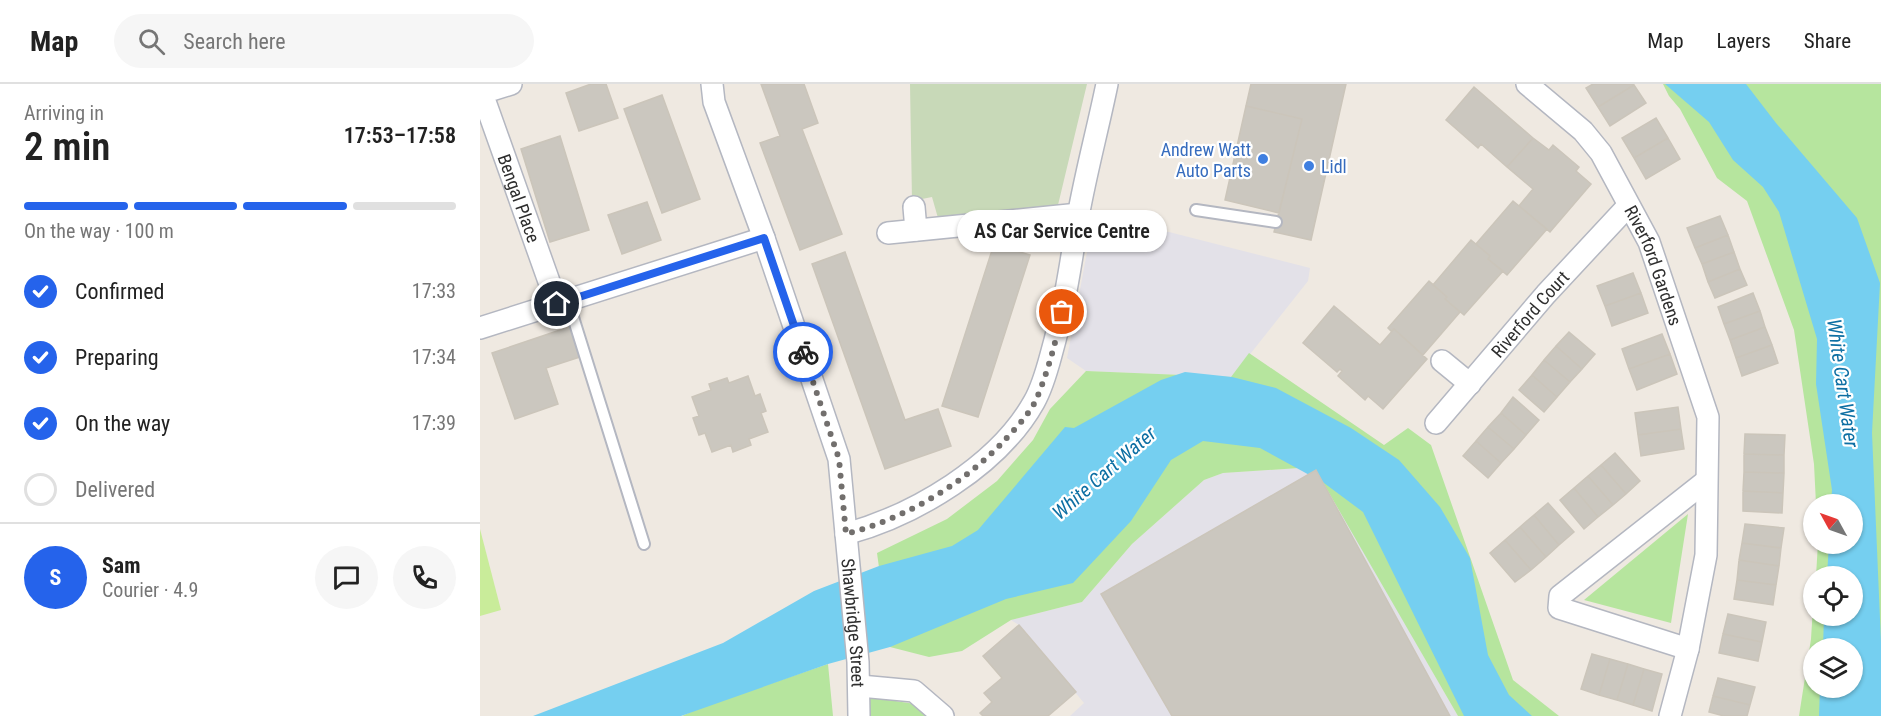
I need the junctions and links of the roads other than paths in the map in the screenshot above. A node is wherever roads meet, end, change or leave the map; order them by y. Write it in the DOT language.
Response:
graph roads {
  1 [pos="511,84"];
  2 [pos="712,84"];
  3 [pos="1107,84"];
  4 [pos="1527,84"];
  5 [pos="1628,206"];
  6 [pos="914,207"];
  7 [pos="1196,210"];
  8 [pos="1079,214"];
  9 [pos="1276,222"];
  10 [pos="916,230"];
  11 [pos="888,233"];
  12 [pos="764,238"];
  13 [pos="562,302"];
  14 [pos="480,328"];
  15 [pos="1442,361"];
  16 [pos="1470,384"];
  17 [pos="1436,423"];
  18 [pos="1706,481"];
  19 [pos="846,534"];
  20 [pos="644,544"];
  21 [pos="1688,649"];
  22 [pos="860,686"];
  23 [pos="859,716"];
  24 [pos="944,716"];
  25 [pos="1670,716"];
  1 -- 13 [label="street, Bengal Place"];
  2 -- 12 [label="street, Shawbridge Street"];
  3 -- 8 [label="street"];
  4 -- 5 [label="street, Riverford Gardens"];
  5 -- 16 [label="street, Riverford Court"];
  5 -- 18 [label="street, Riverford Gardens"];
  6 -- 10 [label="street"];
  7 -- 9 [label="lane"];
  8 -- 10 [label="street"];
  8 -- 19 [label="street"];
  10 -- 11 [label="street"];
  12 -- 13 [label="street"];
  12 -- 19 [label="street, Shawbridge Street"];
  13 -- 14 [label="street"];
  13 -- 20 [label="lane"];
  15 -- 16 [label="street"];
  16 -- 17 [label="street, Riverford Court"];
  18 -- 21 [label="street, Riverford Gardens"];
  18 -- 21 [label="street"];
  19 -- 22 [label="street, Shawbridge Street"];
  21 -- 25 [label="street, Riverford Gardens"];
  22 -- 23 [label="street, Shawbridge Street"];
  22 -- 24 [label="street"];
}
